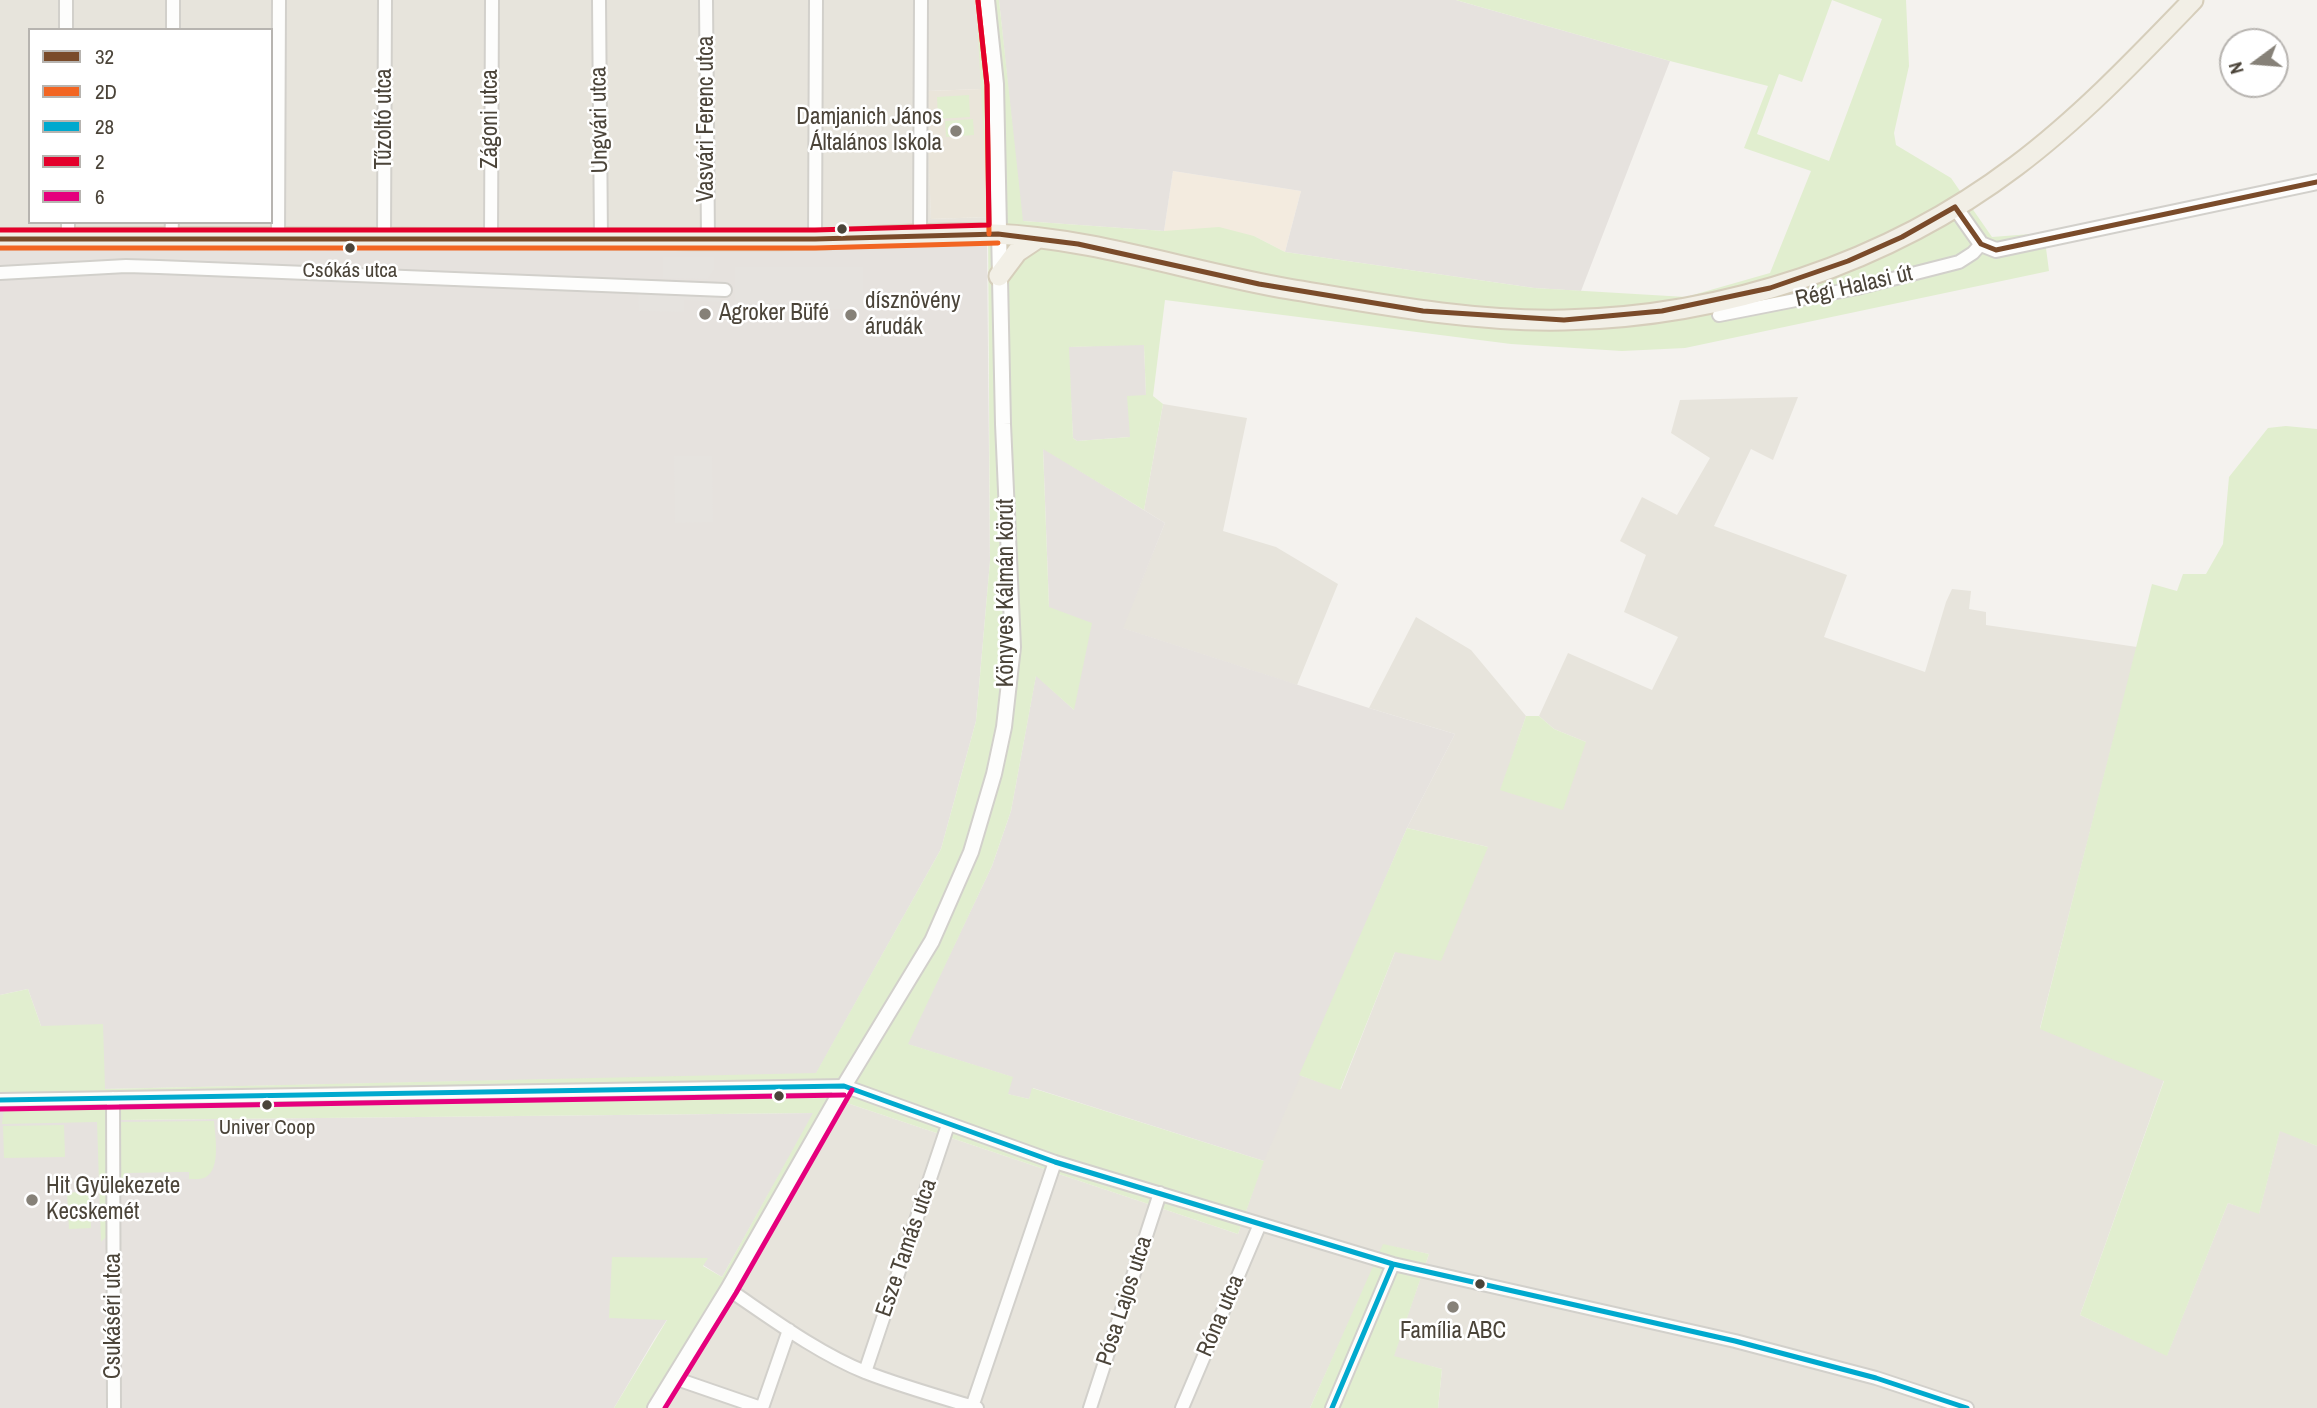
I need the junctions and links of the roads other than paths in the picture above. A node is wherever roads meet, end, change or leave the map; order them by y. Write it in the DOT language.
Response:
graph roads {
  1 [pos="66,0"];
  2 [pos="173,0"];
  3 [pos="279,0"];
  4 [pos="385,0"];
  5 [pos="492,0"];
  6 [pos="599,0"];
  7 [pos="706,0"];
  8 [pos="816,0"];
  9 [pos="921,0"];
  10 [pos="987,0"];
  11 [pos="2193,0"];
  12 [pos="66,28"];
  13 [pos="173,28"];
  14 [pos="275,90"];
  15 [pos="2317,183"];
  16 [pos="1955,207"];
  17 [pos="68,230"];
  18 [pos="171,230"];
  19 [pos="998,234"];
  20 [pos="920,235"];
  21 [pos="1038,238"];
  22 [pos="0,239"];
  23 [pos="278,239"];
  24 [pos="384,239"];
  25 [pos="491,239"];
  26 [pos="601,239"];
  27 [pos="708,239"];
  28 [pos="815,239"];
  29 [pos="1981,244"];
  30 [pos="0,273"];
  31 [pos="999,276"];
  32 [pos="725,290"];
  33 [pos="1719,315"];
  34 [pos="844,1086"];
  35 [pos="113,1098"];
  36 [pos="0,1100"];
  37 [pos="948,1125"];
  38 [pos="1055,1162"];
  39 [pos="1160,1194"];
  40 [pos="1260,1224"];
  41 [pos="1393,1264"];
  42 [pos="727,1289"];
  43 [pos="789,1330"];
  44 [pos="865,1372"];
  45 [pos="674,1378"];
  46 [pos="742,1405"];
  47 [pos="956,1405"];
  48 [pos="975,1407"];
  49 [pos="114,1408"];
  50 [pos="655,1408"];
  51 [pos="761,1408"];
  52 [pos="1090,1408"];
  53 [pos="1182,1408"];
  54 [pos="1332,1408"];
  55 [pos="1967,1408"];
  1 -- 12 [label="street"];
  2 -- 13 [label="street"];
  3 -- 14 [label="street"];
  4 -- 24 [label="street, Tűzoltó utca"];
  5 -- 25 [label="street, Zágoni utca"];
  6 -- 26 [label="street, Ungvári utca"];
  7 -- 27 [label="street, Vasvári Ferenc utca"];
  8 -- 28 [label="street"];
  9 -- 20 [label="street"];
  10 -- 19 [label="street, Könyves Kálmán körút"];
  11 -- 16 [label="main road"];
  14 -- 23 [label="street"];
  15 -- 29 [label="street"];
  16 -- 21 [label="main road"];
  16 -- 29 [label="street"];
  17 -- 18 [label="main road"];
  17 -- 22 [label="main road"];
  18 -- 23 [label="main road"];
  19 -- 20 [label="main road"];
  19 -- 21 [label="main road"];
  19 -- 31 [label="street, Könyves Kálmán körút"];
  20 -- 28 [label="main road"];
  21 -- 31 [label="main road"];
  23 -- 24 [label="main road"];
  24 -- 25 [label="main road"];
  25 -- 26 [label="main road"];
  26 -- 27 [label="main road"];
  27 -- 28 [label="main road"];
  29 -- 33 [label="street, Régi Halasi út"];
  30 -- 32 [label="street"];
  31 -- 34 [label="street, Könyves Kálmán körút"];
  34 -- 35 [label="street"];
  34 -- 37 [label="street"];
  34 -- 42 [label="street, Könyves Kálmán körút"];
  35 -- 36 [label="street"];
  35 -- 49 [label="street, Csukáséri utca"];
  37 -- 38 [label="street"];
  37 -- 44 [label="street, Esze Tamás utca"];
  38 -- 39 [label="street"];
  38 -- 48 [label="street"];
  39 -- 40 [label="street"];
  39 -- 52 [label="street, Pósa Lajos utca"];
  40 -- 41 [label="street"];
  40 -- 53 [label="street, Róna utca"];
  41 -- 54 [label="street"];
  41 -- 55 [label="street"];
  42 -- 43 [label="street"];
  42 -- 45 [label="street, Könyves Kálmán körút"];
  43 -- 44 [label="street"];
  43 -- 51 [label="street"];
  44 -- 47 [label="street"];
  45 -- 46 [label="street"];
  45 -- 50 [label="street, Könyves Kálmán körút"];
  46 -- 51 [label="street"];
  47 -- 48 [label="street"];
}
